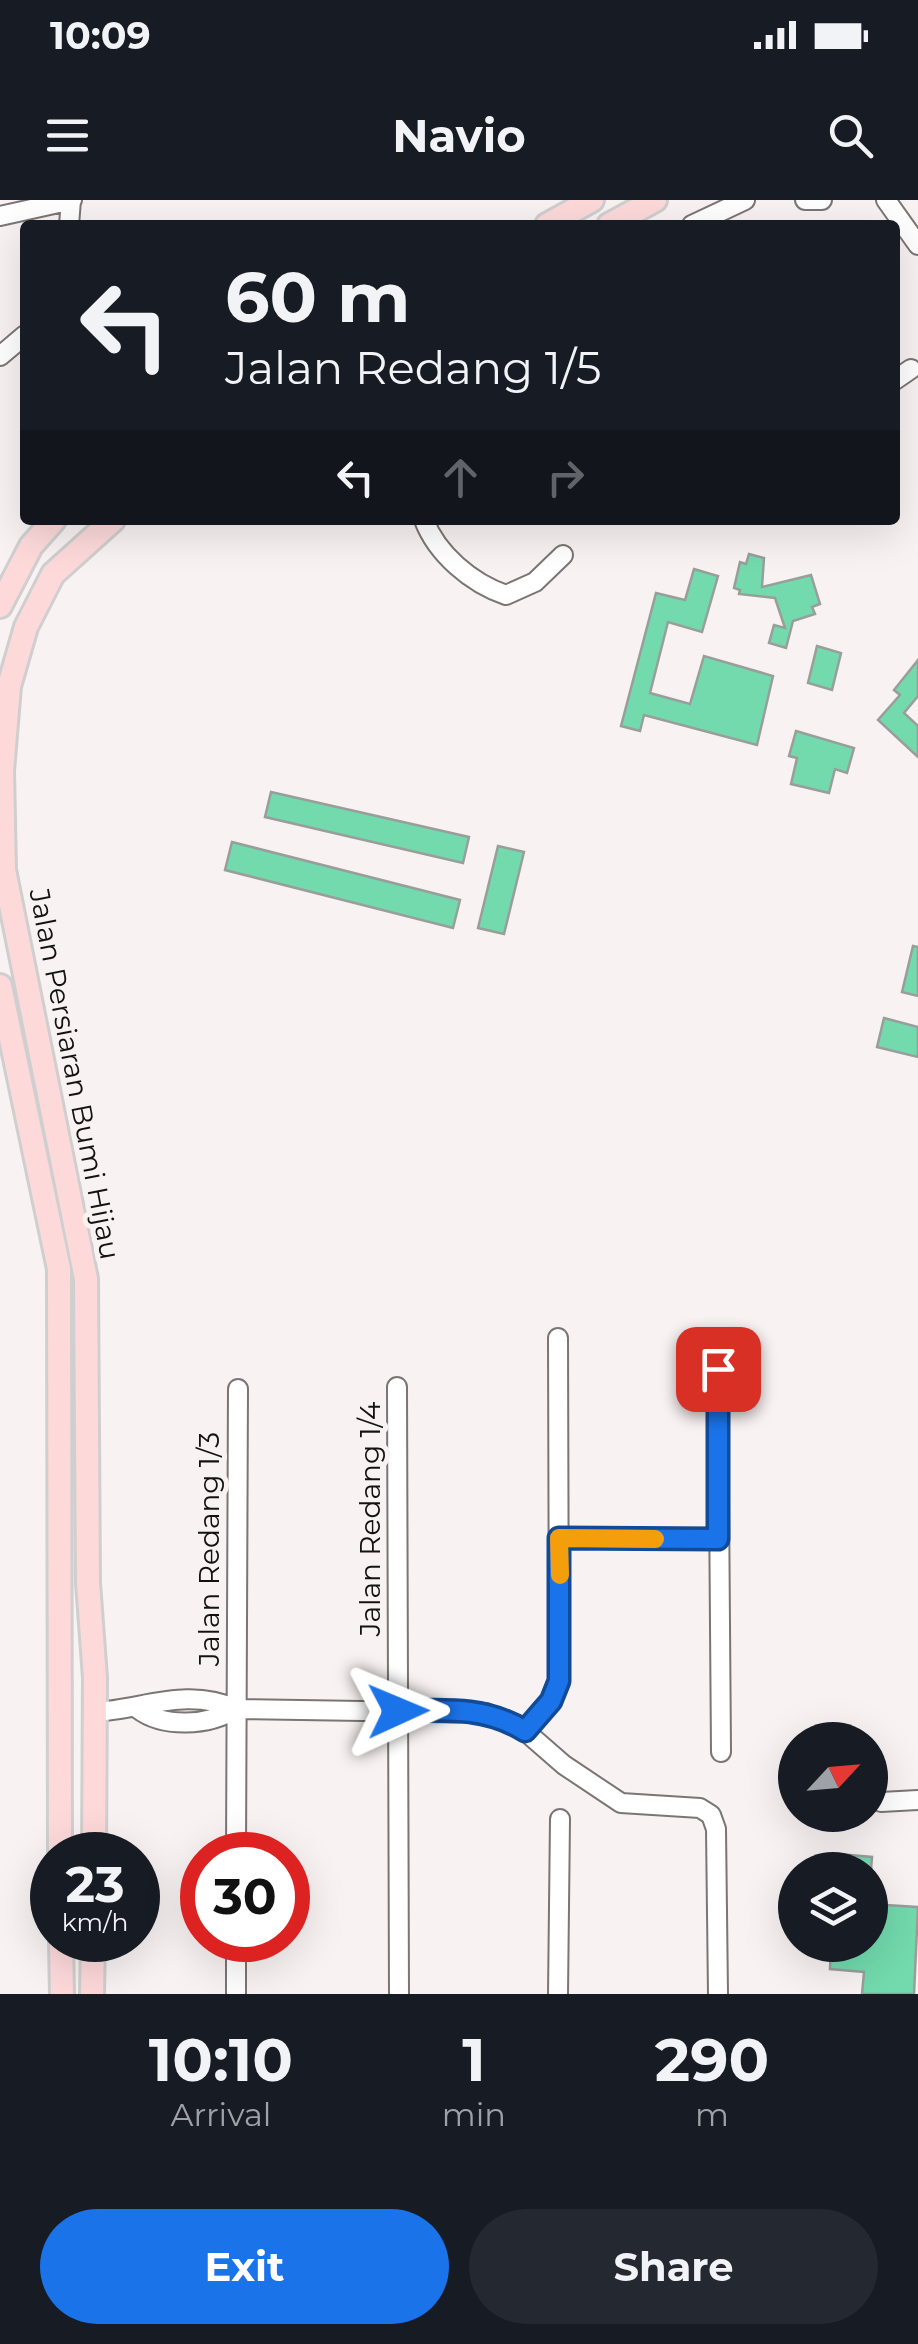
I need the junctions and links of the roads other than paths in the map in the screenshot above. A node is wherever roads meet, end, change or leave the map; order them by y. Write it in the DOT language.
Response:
graph roads {
  1 [pos="71,200"];
  2 [pos="655,200"];
  3 [pos="745,200"];
  4 [pos="804,200"];
  5 [pos="822,200"];
  6 [pos="886,200"];
  7 [pos="580,203"];
  8 [pos="0,216"];
  9 [pos="555,220"];
  10 [pos="618,220"];
  11 [pos="703,220"];
  12 [pos="918,245"];
  13 [pos="20,339"];
  14 [pos="0,356"];
  15 [pos="912,369"];
  16 [pos="900,377"];
  17 [pos="49,525"];
  18 [pos="107,525"];
  19 [pos="427,525"];
  20 [pos="563,555"];
  21 [pos="0,606"];
  22 [pos="0,986"];
  23 [pos="9,1061"];
  24 [pos="558,1338"];
  25 [pos="718,1369"];
  26 [pos="398,1386"];
  27 [pos="238,1389"];
  28 [pos="559,1538"];
  29 [pos="718,1539"];
  30 [pos="61,1635"];
  31 [pos="235,1709"];
  32 [pos="398,1711"];
  33 [pos="96,1712"];
  34 [pos="525,1731"];
  35 [pos="722,1752"];
  36 [pos="918,1800"];
  37 [pos="888,1802"];
  38 [pos="60,1806"];
  39 [pos="560,1820"];
  40 [pos="60,1832"];
  41 [pos="94,1832"];
  42 [pos="236,1832"];
  43 [pos="62,1962"];
  44 [pos="93,1962"];
  45 [pos="236,1962"];
  46 [pos="62,1994"];
  47 [pos="92,1994"];
  48 [pos="236,1994"];
  49 [pos="398,1994"];
  50 [pos="558,1994"];
  51 [pos="718,1994"];
  1 -- 8 [label="street"];
  2 -- 10 [label="main road"];
  3 -- 11 [label="street"];
  4 -- 5 [label="street"];
  6 -- 12 [label="street"];
  7 -- 9 [label="main road"];
  13 -- 14 [label="street"];
  15 -- 16 [label="street"];
  17 -- 21 [label="main road"];
  18 -- 33 [label="main road, Jalan Persiaran Bumi Hijau"];
  19 -- 20 [label="street"];
  22 -- 23 [label="main road, Jalan Persiaran Bumi Hijau"];
  23 -- 30 [label="main road, Jalan Persiaran Bumi Hijau"];
  24 -- 28 [label="street"];
  25 -- 29 [label="street"];
  26 -- 32 [label="street, Jalan Redang 1/4"];
  27 -- 31 [label="street, Jalan Redang 1/3"];
  28 -- 29 [label="street"];
  28 -- 34 [label="street"];
  29 -- 35 [label="street"];
  30 -- 33 [label="main road"];
  30 -- 38 [label="main road, Jalan Persiaran Bumi Hijau"];
  31 -- 32 [label="street"];
  31 -- 33 [label="street"];
  31 -- 42 [label="street, Jalan Redang 1/3"];
  32 -- 34 [label="street"];
  32 -- 49 [label="street, Jalan Redang 1/4"];
  33 -- 38 [label="main road"];
  33 -- 41 [label="main road, Jalan Persiaran Bumi Hijau"];
  34 -- 51 [label="street"];
  36 -- 37 [label="street"];
  38 -- 40 [label="main road, Jalan Persiaran Bumi Hijau"];
  39 -- 50 [label="street"];
  43 -- 46 [label="main road"];
  44 -- 47 [label="main road"];
  45 -- 48 [label="street"];
}
